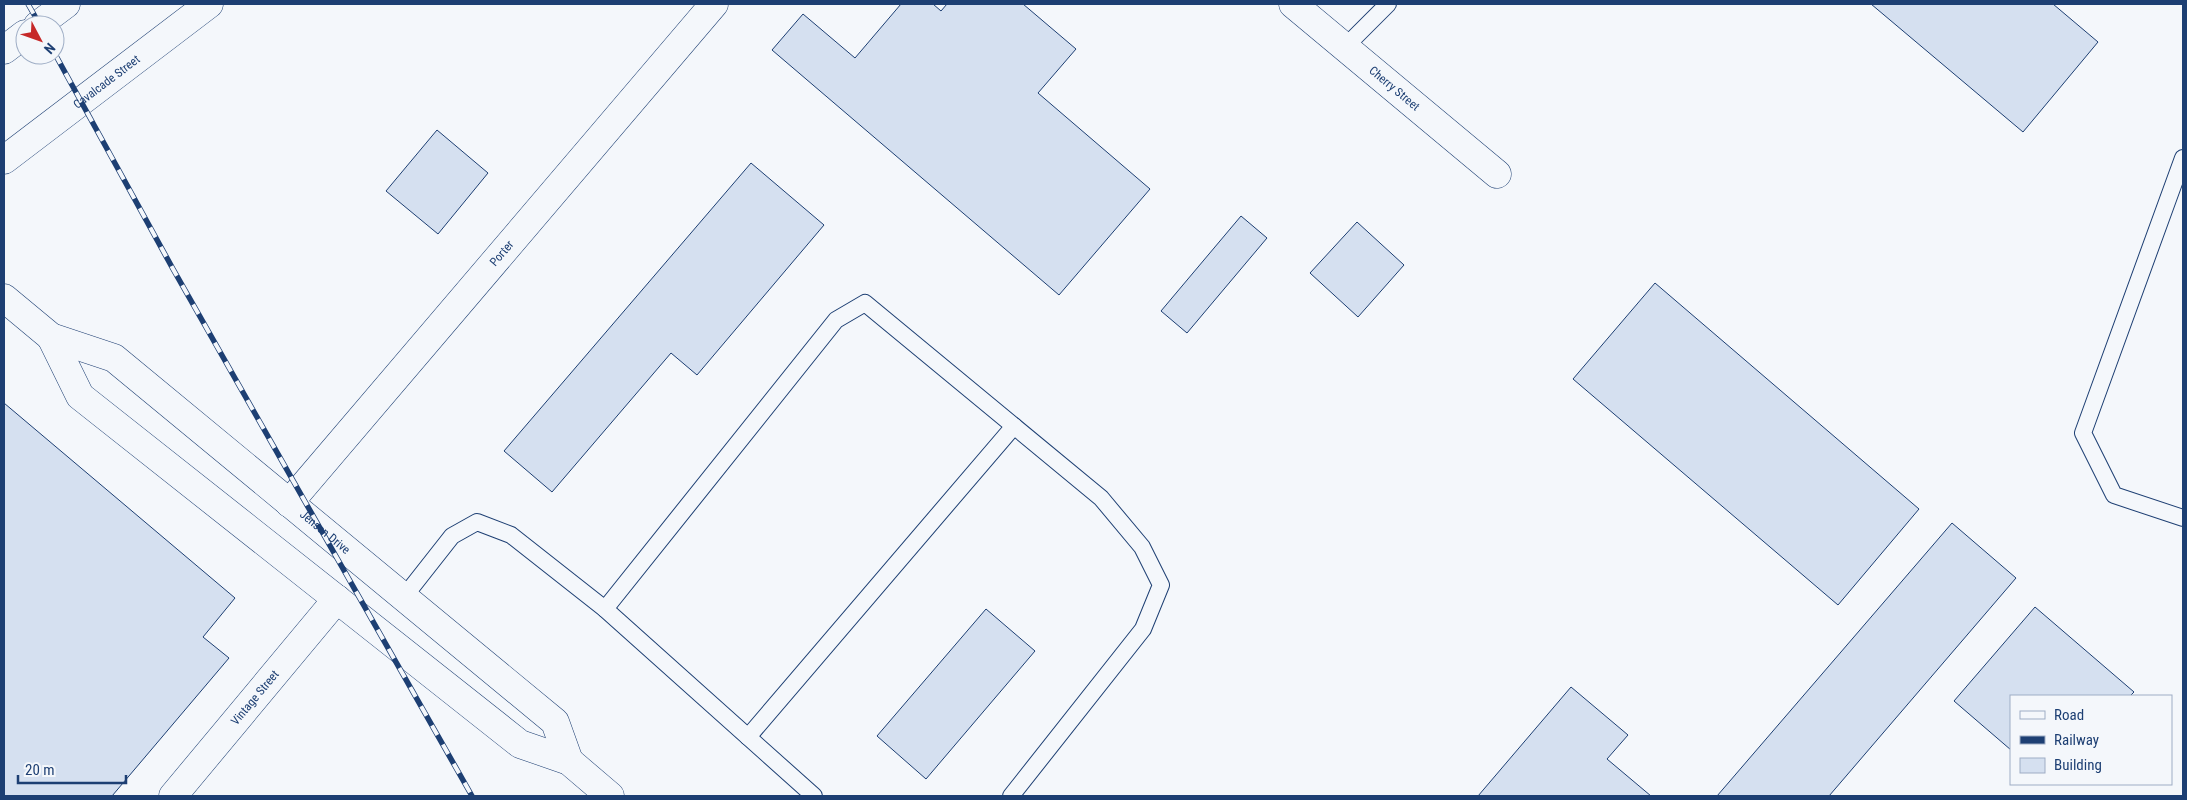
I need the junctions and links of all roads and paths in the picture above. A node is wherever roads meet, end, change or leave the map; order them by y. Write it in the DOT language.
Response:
graph roads {
  1 [pos="66,4"];
  2 [pos="209,4"];
  3 [pos="714,4"];
  4 [pos="1293,4"];
  5 [pos="1388,4"];
  6 [pos="51,15"];
  7 [pos="15,42"];
  8 [pos="1345,47"];
  9 [pos="4,50"];
  10 [pos="2183,158"];
  11 [pos="4,160"];
  12 [pos="1497,174"];
  13 [pos="4,298"];
  14 [pos="51,338"];
  15 [pos="1014,426"];
  16 [pos="289,503"];
  17 [pos="2183,518"];
  18 [pos="404,597"];
  19 [pos="337,599"];
  20 [pos="605,609"];
  21 [pos="748,737"];
  22 [pos="569,761"];
  23 [pos="173,796"];
  24 [pos="610,796"];
  25 [pos="814,796"];
  26 [pos="1011,796"];
  1 -- 6 [label="main road"];
  2 -- 11 [label="main road, Cavalcade Street"];
  3 -- 16 [label="main road, Porter"];
  4 -- 8 [label="main road, Cherry Street"];
  5 -- 8 [label="lane"];
  7 -- 9 [label="main road"];
  8 -- 12 [label="main road, Cherry Street"];
  10 -- 17 [label="lane"];
  13 -- 14 [label="main road, Jensen Drive"];
  14 -- 16 [label="main road, Jensen Drive"];
  14 -- 19 [label="main road, Jensen Drive"];
  15 -- 20 [label="lane"];
  15 -- 21 [label="lane"];
  15 -- 26 [label="lane"];
  16 -- 18 [label="main road, Jensen Drive"];
  18 -- 20 [label="lane"];
  18 -- 22 [label="main road, Jensen Drive"];
  19 -- 22 [label="main road, Jensen Drive"];
  19 -- 23 [label="main road, Vintage Street"];
  20 -- 21 [label="lane"];
  21 -- 25 [label="lane"];
  22 -- 24 [label="main road, Jensen Drive"];
}
